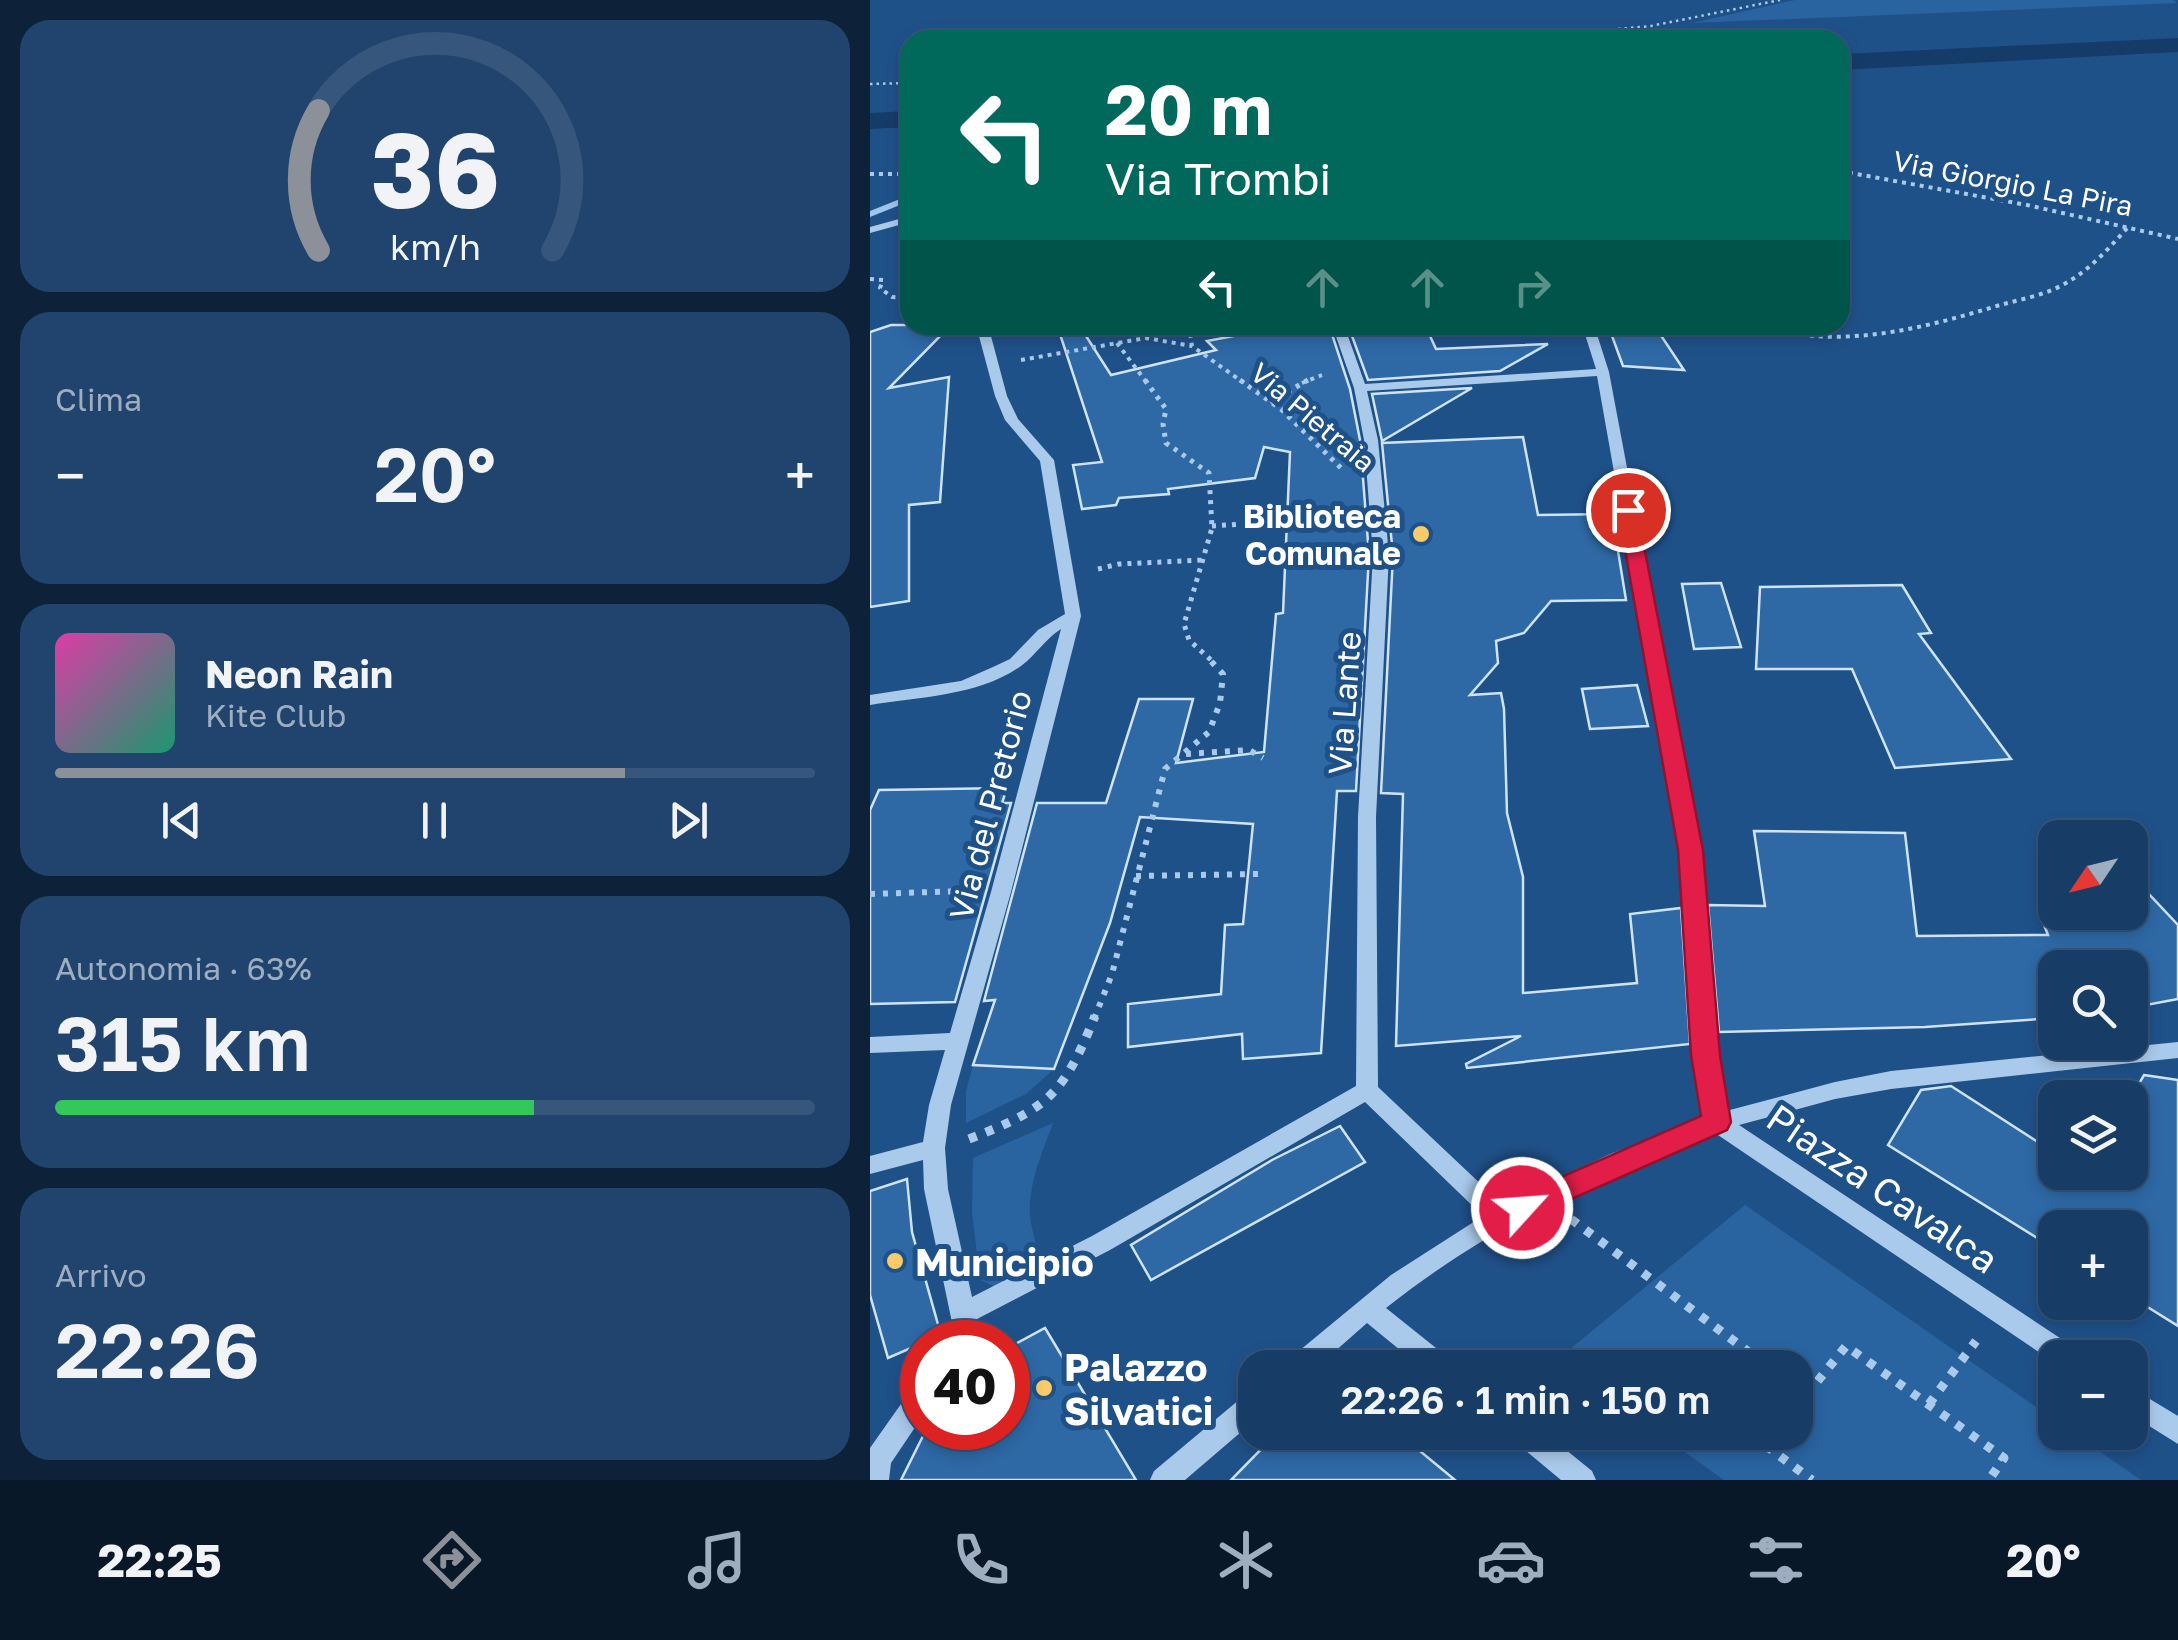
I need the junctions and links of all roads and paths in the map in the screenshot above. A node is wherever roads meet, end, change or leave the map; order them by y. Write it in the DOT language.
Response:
graph roads {
  1 [pos="1780,0"];
  2 [pos="1602,30"];
  3 [pos="900,83"];
  4 [pos="870,84"];
  5 [pos="1850,173"];
  6 [pos="870,174"];
  7 [pos="900,174"];
  8 [pos="900,222"];
  9 [pos="2129,226"];
  10 [pos="870,230"];
  11 [pos="2178,240"];
  12 [pos="870,279"];
  13 [pos="900,296"];
  14 [pos="985,335"];
  15 [pos="1191,335"];
  16 [pos="1341,335"];
  17 [pos="1591,335"];
  18 [pos="1784,335"];
  19 [pos="1117,343"];
  20 [pos="1192,346"];
  21 [pos="1039,357"];
  22 [pos="1602,372"];
  23 [pos="1329,374"];
  24 [pos="1360,388"];
  25 [pos="1270,402"];
  26 [pos="1378,506"];
  27 [pos="1212,526"];
  28 [pos="1204,560"];
  29 [pos="1072,612"];
  30 [pos="870,700"];
  31 [pos="1185,754"];
  32 [pos="1263,758"];
  33 [pos="1258,874"];
  34 [pos="1136,876"];
  35 [pos="1001,892"];
  36 [pos="870,894"];
  37 [pos="956,1041"];
  38 [pos="870,1046"];
  39 [pos="2178,1050"];
  40 [pos="1367,1090"];
  41 [pos="1717,1122"];
  42 [pos="934,1148"];
  43 [pos="870,1165"];
  44 [pos="1542,1197"];
  45 [pos="1502,1219"];
  46 [pos="1367,1308"];
  47 [pos="1999,1310"];
  48 [pos="964,1314"];
  49 [pos="965,1320"];
  50 [pos="2043,1340"];
  51 [pos="1318,1350"];
  52 [pos="1420,1350"];
  53 [pos="1746,1350"];
  54 [pos="1813,1387"];
  55 [pos="1929,1404"];
  56 [pos="2148,1411"];
  57 [pos="1238,1417"];
  58 [pos="900,1428"];
  59 [pos="2178,1431"];
  60 [pos="1545,1450"];
  61 [pos="1773,1450"];
  62 [pos="875,1480"];
  63 [pos="1164,1480"];
  64 [pos="1582,1480"];
  65 [pos="1812,1480"];
  66 [pos="1989,1480"];
  1 -- 2 [label="path"];
  3 -- 4 [label="path"];
  5 -- 9 [label="path, Via Giorgio La Pira"];
  6 -- 7 [label="path"];
  8 -- 10 [label="street"];
  9 -- 11 [label="path, Via Giorgio La Pira"];
  9 -- 18 [label="path"];
  12 -- 13 [label="path"];
  14 -- 29 [label="street, Via del Pretorio"];
  15 -- 20 [label="path"];
  16 -- 24 [label="street, Via Lante"];
  17 -- 22 [label="street"];
  19 -- 20 [label="path"];
  19 -- 21 [label="path"];
  19 -- 27 [label="path"];
  20 -- 25 [label="path, Via Pietraia"];
  22 -- 24 [label="street"];
  22 -- 41 [label="street"];
  23 -- 25 [label="path"];
  24 -- 26 [label="street, Via Lante"];
  25 -- 26 [label="path, Via Pietraia"];
  26 -- 27 [label="path"];
  26 -- 40 [label="street, Via Lante"];
  27 -- 28 [label="path"];
  28 -- 29 [label="path"];
  28 -- 31 [label="path"];
  29 -- 30 [label="street"];
  29 -- 35 [label="street, Via del Pretorio"];
  31 -- 32 [label="path"];
  31 -- 34 [label="path"];
  33 -- 34 [label="path"];
  34 -- 42 [label="path"];
  35 -- 36 [label="path"];
  35 -- 37 [label="street, Via del Pretorio"];
  37 -- 38 [label="street"];
  37 -- 42 [label="street, Via del Pretorio"];
  39 -- 41 [label="street"];
  40 -- 45 [label="street"];
  40 -- 48 [label="street"];
  41 -- 44 [label="street, Piazza Cavalca"];
  41 -- 47 [label="street, Piazza Cavalca"];
  42 -- 43 [label="street"];
  42 -- 48 [label="street, Via del Pretorio"];
  44 -- 45 [label="street, Piazza Cavalca"];
  44 -- 53 [label="path"];
  45 -- 46 [label="street, Piazza Cavalca"];
  46 -- 51 [label="street, Piazza Cavalca"];
  46 -- 52 [label="street"];
  47 -- 50 [label="street, Piazza Cavalca"];
  47 -- 55 [label="path"];
  48 -- 49 [label="street, Via del Pretorio"];
  54 -- 55 [label="path"];
  55 -- 66 [label="path"];
  56 -- 59 [label="street"];
  57 -- 63 [label="street"];
  58 -- 62 [label="street"];
  60 -- 64 [label="street"];
  61 -- 65 [label="path"];
}
